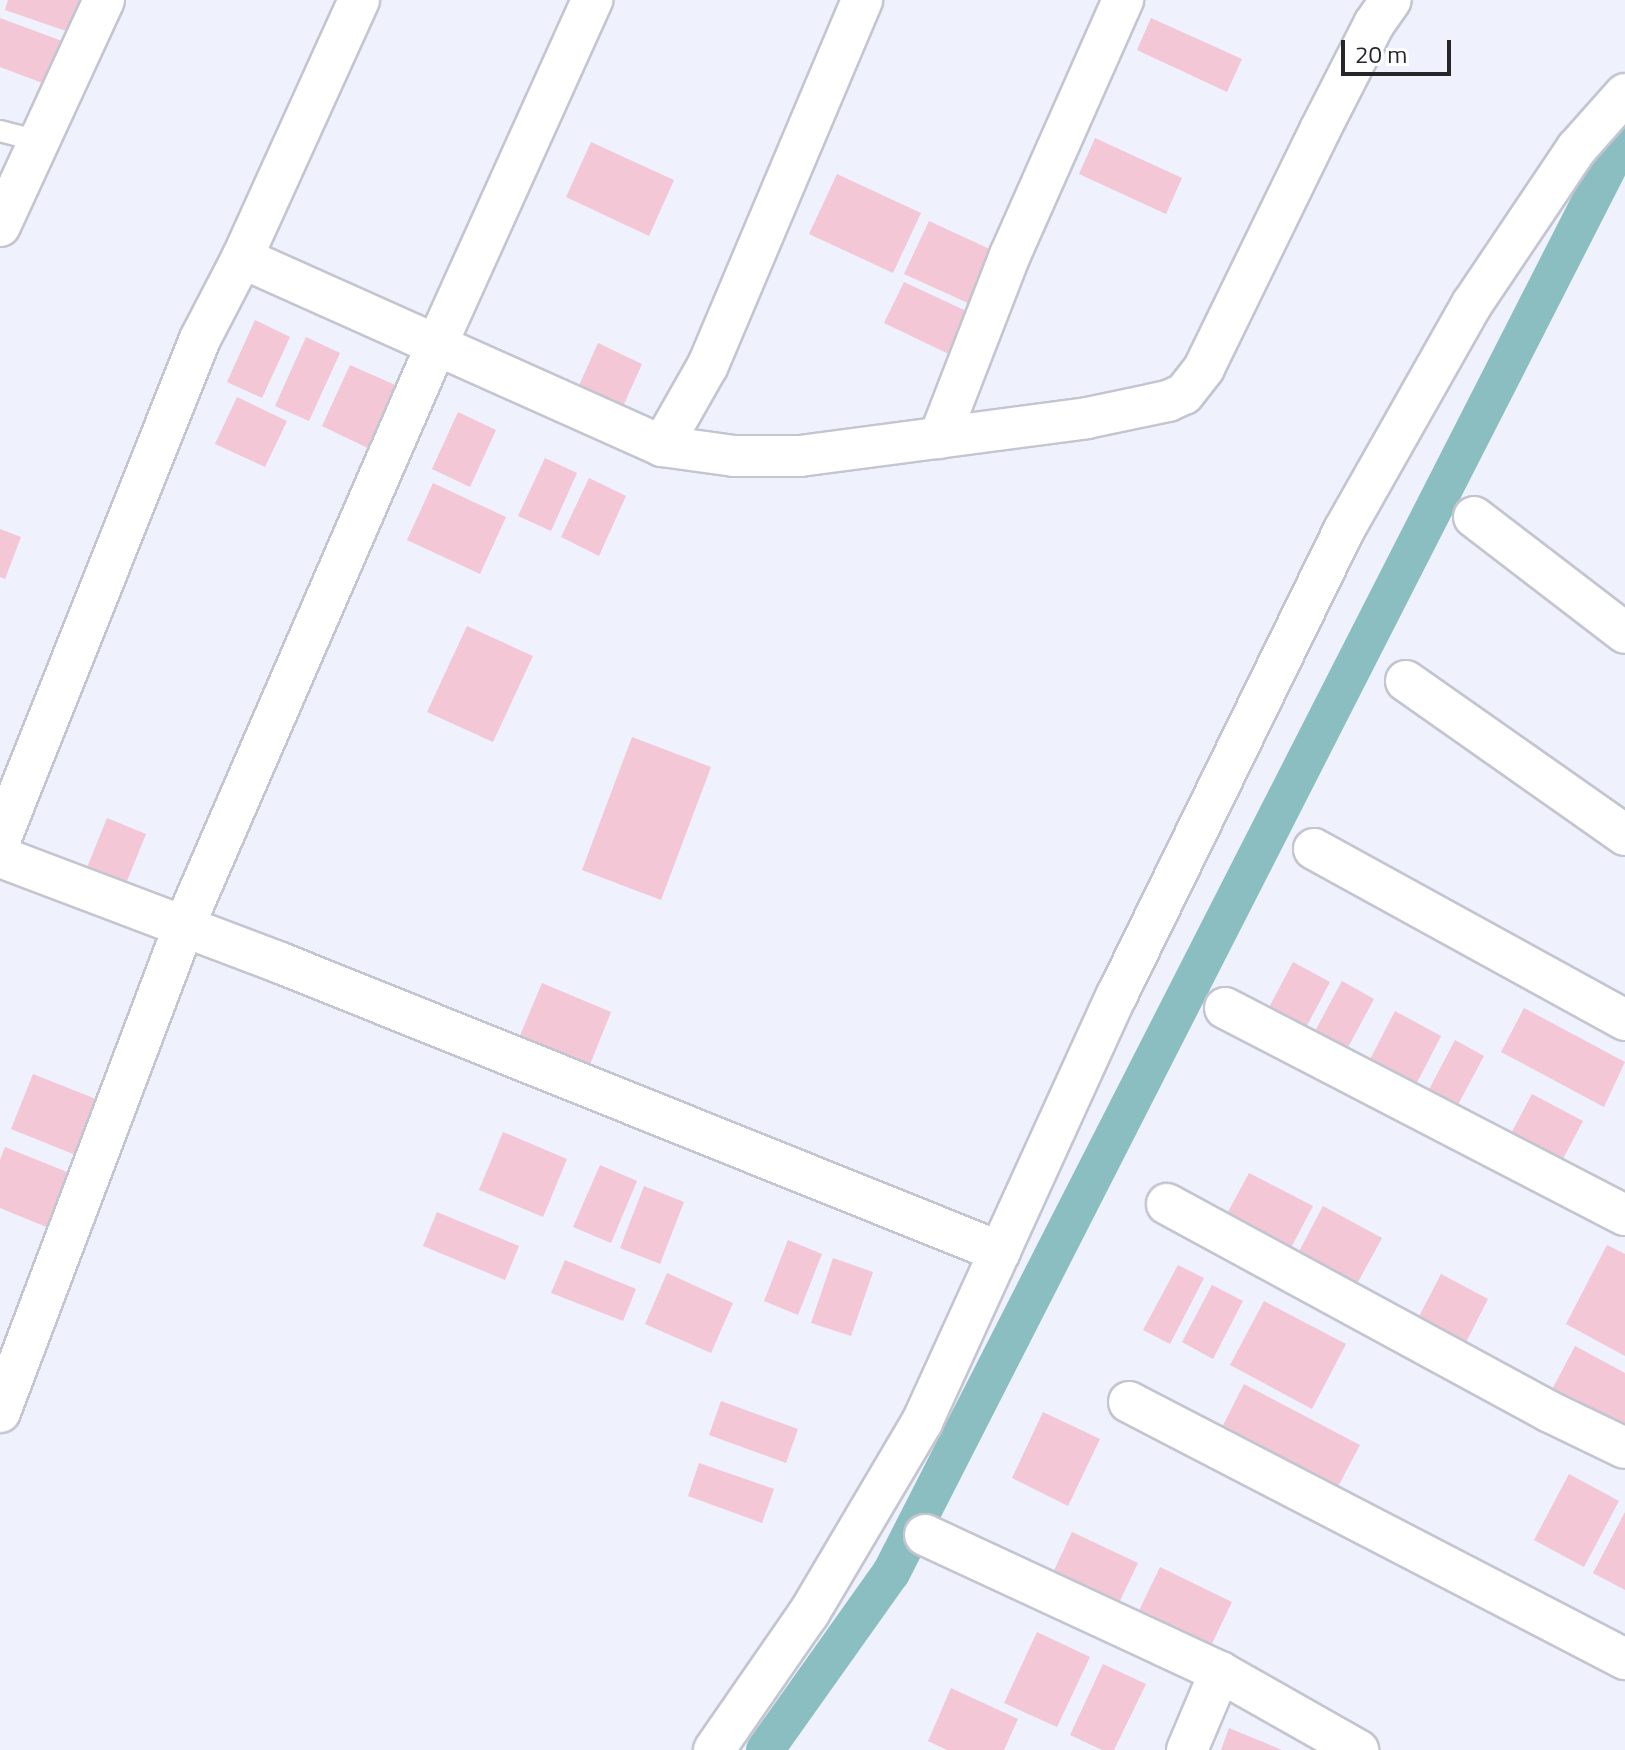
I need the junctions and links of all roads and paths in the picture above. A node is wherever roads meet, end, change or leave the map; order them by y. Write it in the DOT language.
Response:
graph roads {
  1 [pos="104,0"];
  2 [pos="359,0"];
  3 [pos="592,0"];
  4 [pos="862,0"];
  5 [pos="1123,0"];
  6 [pos="1391,0"];
  7 [pos="1625,94"];
  8 [pos="0,131"];
  9 [pos="39,141"];
  10 [pos="0,226"];
  11 [pos="242,258"];
  12 [pos="436,346"];
  13 [pos="939,438"];
  14 [pos="662,446"];
  15 [pos="1474,517"];
  16 [pos="1625,633"];
  17 [pos="1406,681"];
  18 [pos="1625,835"];
  19 [pos="0,840"];
  20 [pos="1314,849"];
  21 [pos="0,857"];
  22 [pos="184,926"];
  23 [pos="1225,1008"];
  24 [pos="1625,1020"];
  25 [pos="1167,1204"];
  26 [pos="1625,1215"];
  27 [pos="1000,1252"];
  28 [pos="1129,1402"];
  29 [pos="0,1412"];
  30 [pos="1625,1448"];
  31 [pos="925,1535"];
  32 [pos="1625,1659"];
  33 [pos="1220,1672"];
  34 [pos="714,1750"];
  35 [pos="1187,1750"];
  36 [pos="1358,1750"];
  1 -- 9 [label="street"];
  2 -- 11 [label="street"];
  3 -- 12 [label="street"];
  4 -- 14 [label="street"];
  5 -- 13 [label="street"];
  6 -- 13 [label="street"];
  7 -- 27 [label="street"];
  8 -- 9 [label="lane"];
  9 -- 10 [label="street"];
  11 -- 12 [label="street"];
  11 -- 19 [label="street"];
  12 -- 14 [label="street"];
  12 -- 22 [label="street"];
  13 -- 14 [label="street"];
  15 -- 16 [label="street"];
  17 -- 18 [label="street"];
  20 -- 24 [label="street"];
  21 -- 22 [label="street"];
  22 -- 27 [label="street"];
  22 -- 29 [label="street"];
  23 -- 26 [label="street"];
  25 -- 30 [label="street"];
  27 -- 34 [label="street"];
  28 -- 32 [label="street"];
  31 -- 33 [label="street"];
  33 -- 35 [label="street"];
  33 -- 36 [label="street"];
}
